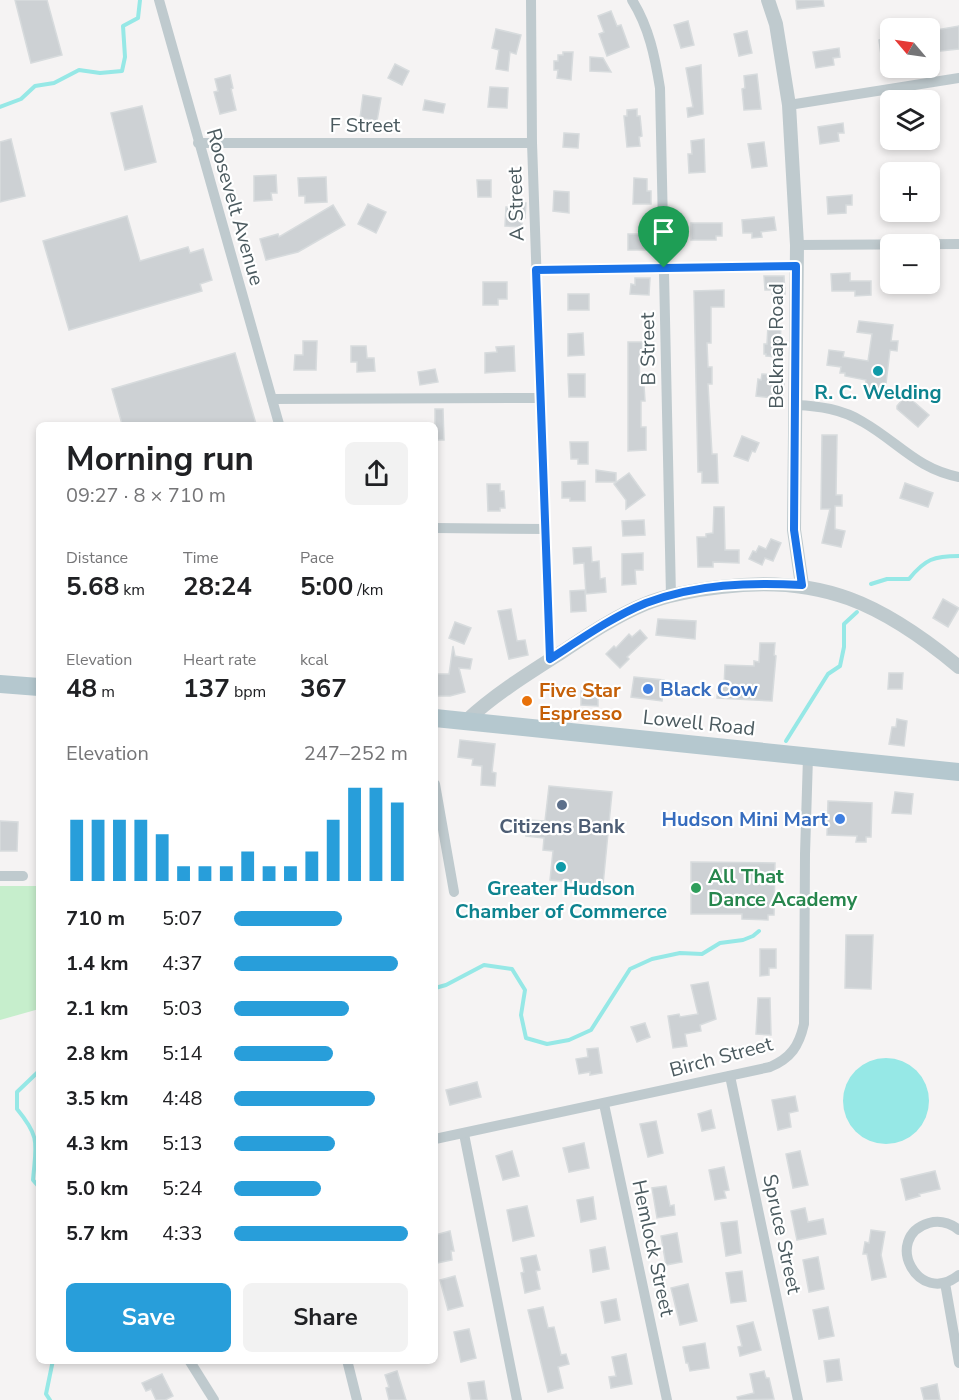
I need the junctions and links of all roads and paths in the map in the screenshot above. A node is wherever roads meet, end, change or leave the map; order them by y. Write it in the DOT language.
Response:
graph roads {
  1 [pos="159,0"];
  2 [pos="531,0"];
  3 [pos="632,0"];
  4 [pos="768,0"];
  5 [pos="959,78"];
  6 [pos="789,105"];
  7 [pos="198,143"];
  8 [pos="532,143"];
  9 [pos="959,244"];
  10 [pos="797,245"];
  11 [pos="796,266"];
  12 [pos="664,268"];
  13 [pos="536,270"];
  14 [pos="541,398"];
  15 [pos="272,399"];
  16 [pos="796,405"];
  17 [pos="278,422"];
  18 [pos="959,477"];
  19 [pos="438,528"];
  20 [pos="545,529"];
  21 [pos="802,585"];
  22 [pos="671,596"];
  23 [pos="550,659"];
  24 [pos="959,667"];
  25 [pos="0,684"];
  26 [pos="36,687"];
  27 [pos="438,718"];
  28 [pos="466,721"];
  29 [pos="808,757"];
  30 [pos="959,772"];
  31 [pos="438,801"];
  32 [pos="0,876"];
  33 [pos="23,876"];
  34 [pos="454,892"];
  35 [pos="730,1076"];
  36 [pos="604,1104"];
  37 [pos="464,1134"];
  38 [pos="438,1138"];
  39 [pos="959,1230"];
  40 [pos="959,1275"];
  41 [pos="945,1282"];
  42 [pos="959,1363"];
  43 [pos="192,1364"];
  44 [pos="348,1364"];
  45 [pos="214,1400"];
  46 [pos="357,1400"];
  47 [pos="517,1400"];
  48 [pos="667,1400"];
  49 [pos="798,1400"];
  1 -- 7 [label="street, Roosevelt Avenue"];
  2 -- 8 [label="street, A Street"];
  3 -- 12 [label="street, B Street"];
  4 -- 6 [label="street, Belknap Road"];
  5 -- 6 [label="street"];
  6 -- 10 [label="street, Belknap Road"];
  7 -- 8 [label="street, F Street"];
  7 -- 15 [label="street, Roosevelt Avenue"];
  8 -- 13 [label="street, A Street"];
  9 -- 10 [label="street"];
  10 -- 11 [label="street, Belknap Road"];
  11 -- 12 [label="street"];
  11 -- 16 [label="street, Belknap Road"];
  12 -- 13 [label="street"];
  12 -- 22 [label="street, B Street"];
  13 -- 14 [label="street, A Street"];
  14 -- 15 [label="street"];
  14 -- 20 [label="street, A Street"];
  15 -- 17 [label="street, Roosevelt Avenue"];
  16 -- 18 [label="street"];
  16 -- 21 [label="street, Belknap Road"];
  19 -- 20 [label="street"];
  20 -- 23 [label="street, A Street"];
  21 -- 22 [label="street"];
  21 -- 24 [label="street"];
  22 -- 23 [label="street"];
  23 -- 28 [label="street"];
  25 -- 26 [label="main road"];
  27 -- 28 [label="main road, Lowell Road"];
  28 -- 29 [label="main road, Lowell Road"];
  29 -- 30 [label="main road, Lowell Road"];
  29 -- 35 [label="street, Birch Street"];
  31 -- 34 [label="street"];
  32 -- 33 [label="street"];
  35 -- 36 [label="street, Birch Street"];
  35 -- 49 [label="street, Spruce Street"];
  36 -- 37 [label="street, Birch Street"];
  36 -- 48 [label="street, Hemlock Street"];
  37 -- 38 [label="street, Birch Street"];
  37 -- 47 [label="street"];
  39 -- 41 [label="street"];
  40 -- 41 [label="street"];
  41 -- 42 [label="street"];
  43 -- 45 [label="street"];
  44 -- 46 [label="street"];
}
